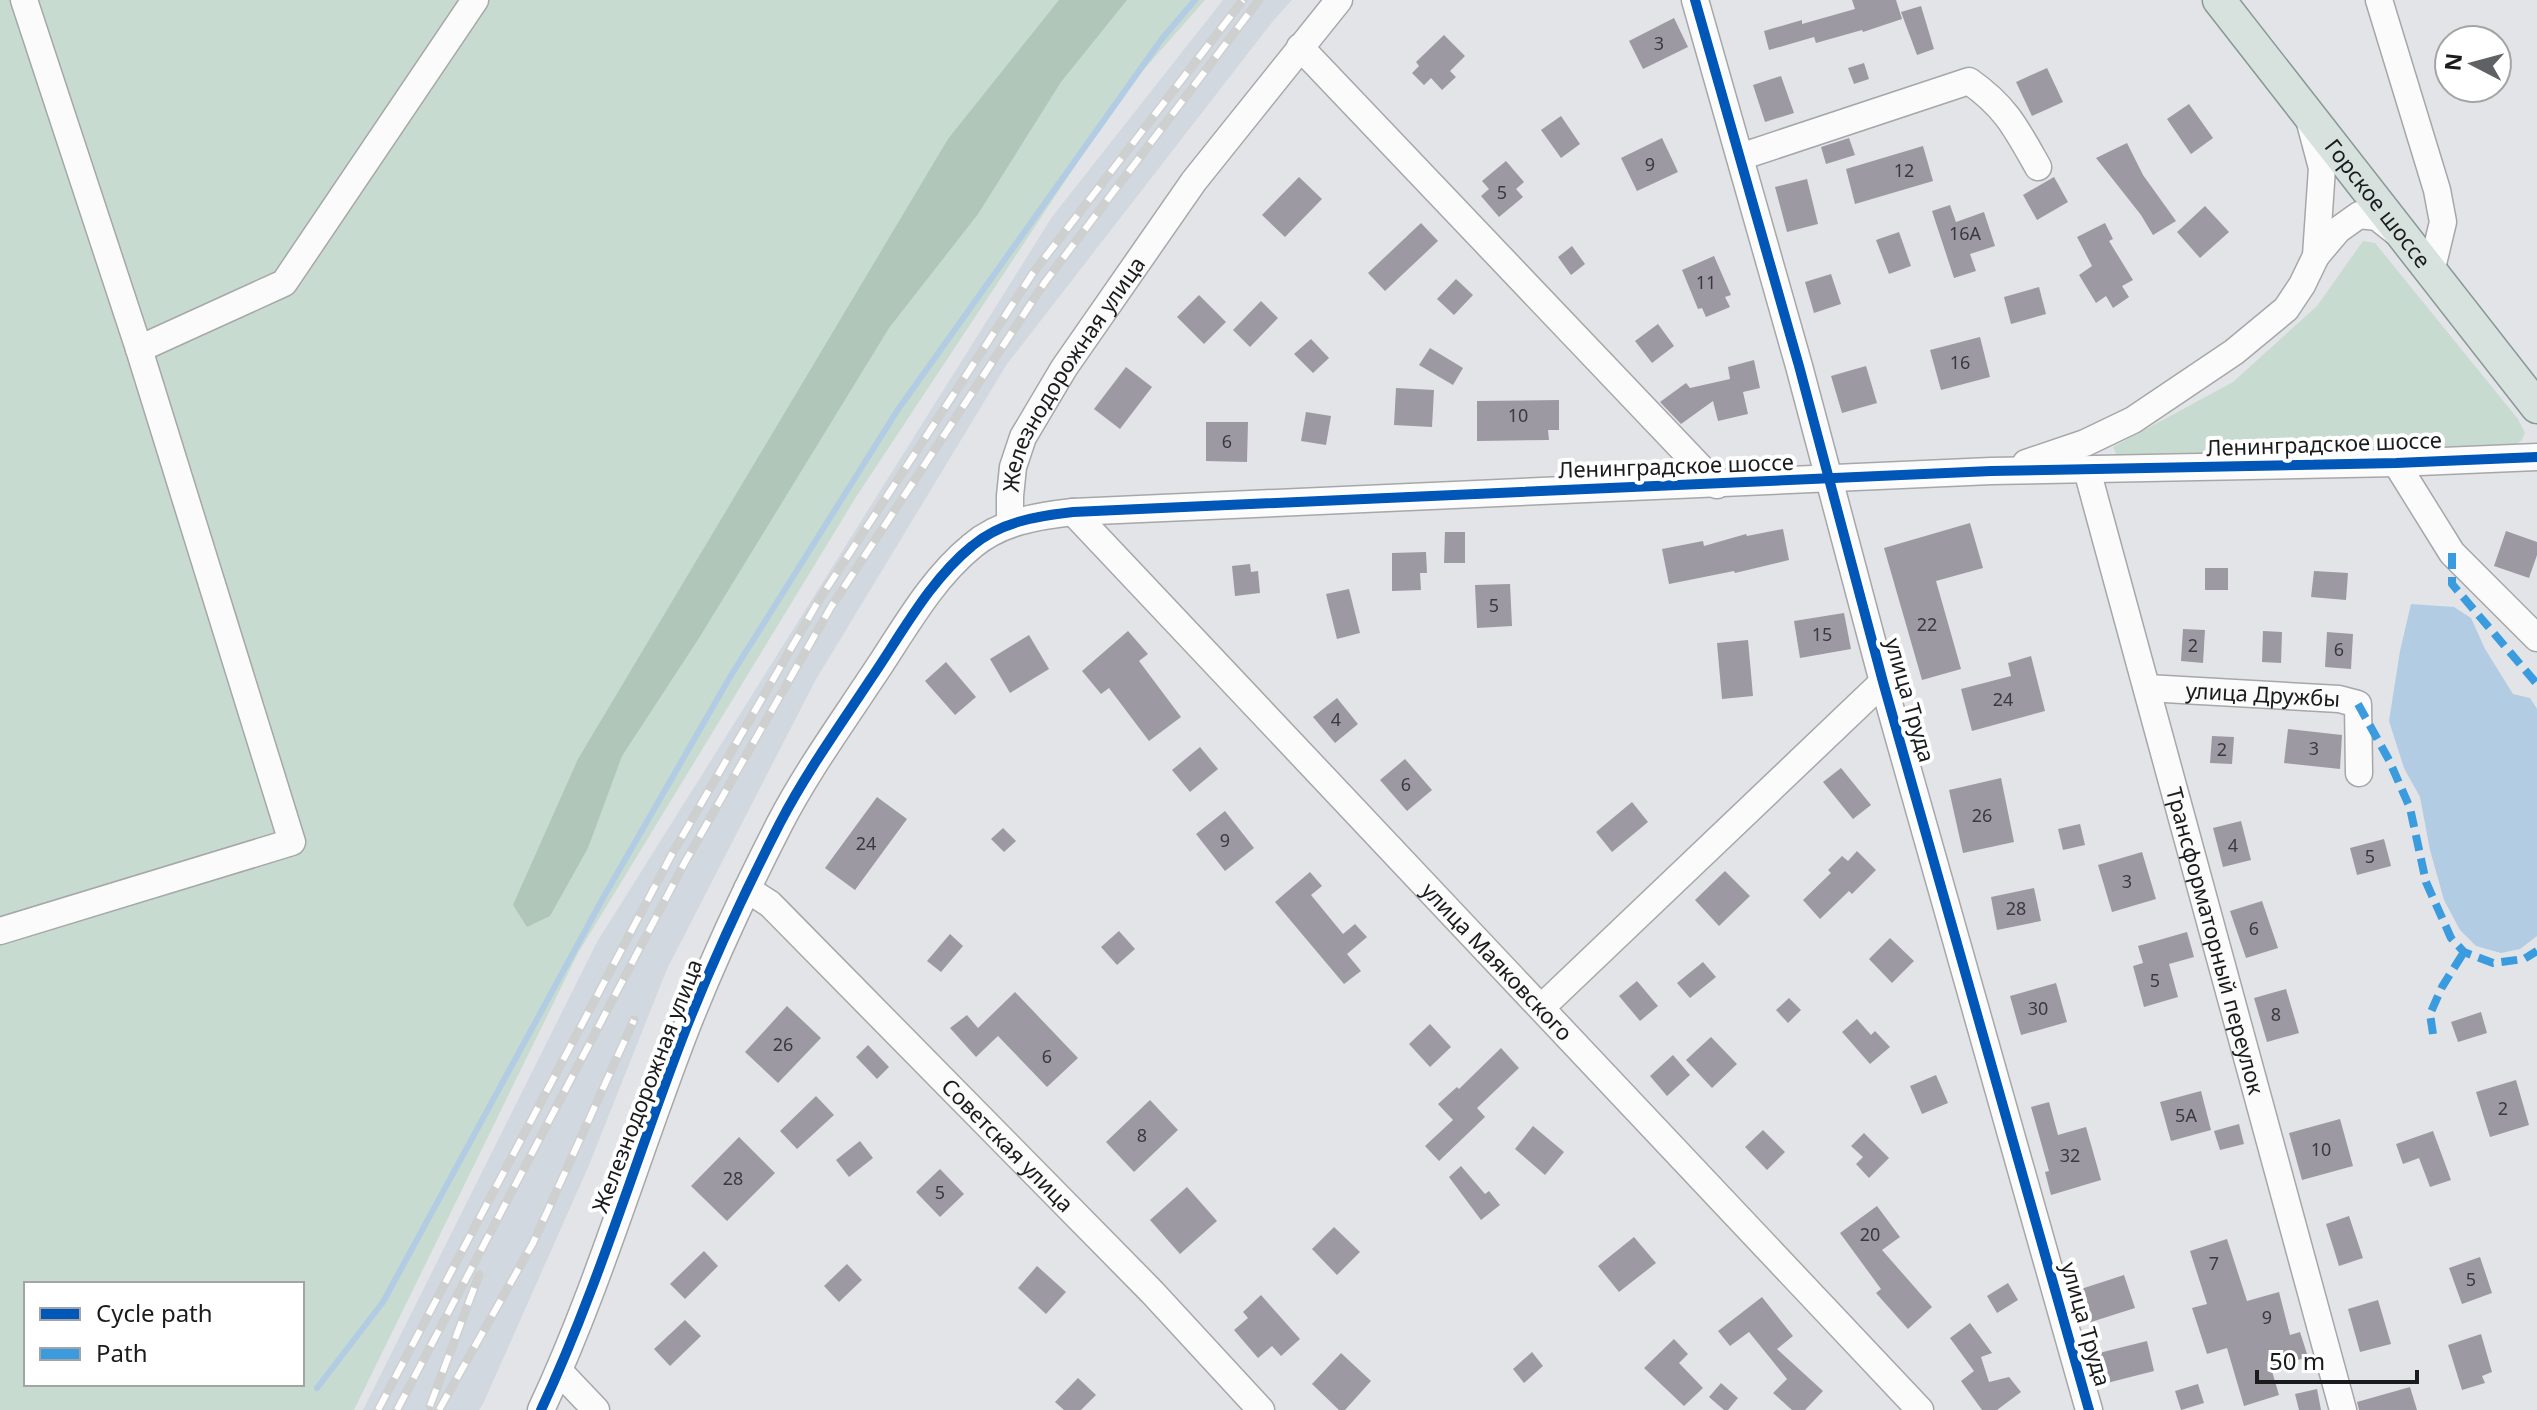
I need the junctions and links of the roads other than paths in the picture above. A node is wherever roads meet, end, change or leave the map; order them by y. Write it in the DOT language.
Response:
graph roads {
  1 [pos="24,0"];
  2 [pos="475,0"];
  3 [pos="1339,0"];
  4 [pos="1695,0"];
  5 [pos="2219,0"];
  6 [pos="2379,0"];
  7 [pos="1300,47"];
  8 [pos="2306,110"];
  9 [pos="1740,157"];
  10 [pos="2038,167"];
  11 [pos="2403,236"];
  12 [pos="2316,256"];
  13 [pos="2431,272"];
  14 [pos="139,349"];
  15 [pos="2537,407"];
  16 [pos="2537,457"];
  17 [pos="2396,463"];
  18 [pos="2087,470"];
  19 [pos="1991,471"];
  20 [pos="1828,480"];
  21 [pos="1717,485"];
  22 [pos="1073,512"];
  23 [pos="1010,523"];
  24 [pos="2537,638"];
  25 [pos="1883,682"];
  26 [pos="2147,688"];
  27 [pos="2359,773"];
  28 [pos="747,889"];
  29 [pos="0,931"];
  30 [pos="1542,1007"];
  31 [pos="559,1371"];
  32 [pos="541,1410"];
  33 [pos="596,1410"];
  34 [pos="1261,1410"];
  35 [pos="1920,1410"];
  36 [pos="2089,1410"];
  37 [pos="2343,1410"];
  1 -- 14 [label="street"];
  2 -- 14 [label="street"];
  3 -- 7 [label="street, Железнодорожная улица"];
  4 -- 9 [label="street, улица Труда"];
  5 -- 8 [label="main road, Горское шоссе"];
  6 -- 13 [label="street"];
  7 -- 21 [label="street"];
  7 -- 23 [label="street, Железнодорожная улица"];
  8 -- 11 [label="main road, Горское шоссе"];
  8 -- 12 [label="street"];
  9 -- 10 [label="street"];
  9 -- 20 [label="street, улица Труда"];
  11 -- 12 [label="street"];
  11 -- 13 [label="main road, Горское шоссе"];
  12 -- 19 [label="street"];
  13 -- 15 [label="main road, Горское шоссе"];
  14 -- 29 [label="street"];
  16 -- 17 [label="street, Ленинградское шоссе"];
  17 -- 18 [label="street, Ленинградское шоссе"];
  17 -- 24 [label="street"];
  18 -- 19 [label="street, Ленинградское шоссе"];
  18 -- 26 [label="street, Трансформаторный переулок"];
  19 -- 20 [label="street, Ленинградское шоссе"];
  20 -- 21 [label="street, Ленинградское шоссе"];
  20 -- 25 [label="street, улица Труда"];
  21 -- 22 [label="street, Ленинградское шоссе"];
  22 -- 23 [label="street, Ленинградское шоссе"];
  22 -- 30 [label="street, улица Маяковского"];
  23 -- 28 [label="street, Железнодорожная улица"];
  25 -- 30 [label="street"];
  25 -- 36 [label="street, улица Труда"];
  26 -- 27 [label="street, улица Дружбы"];
  26 -- 37 [label="street, Трансформаторный переулок"];
  28 -- 31 [label="street, Железнодорожная улица"];
  28 -- 34 [label="street, Советская улица"];
  30 -- 35 [label="street, улица Маяковского"];
  31 -- 32 [label="street, Железнодорожная улица"];
  31 -- 33 [label="street"];
}
